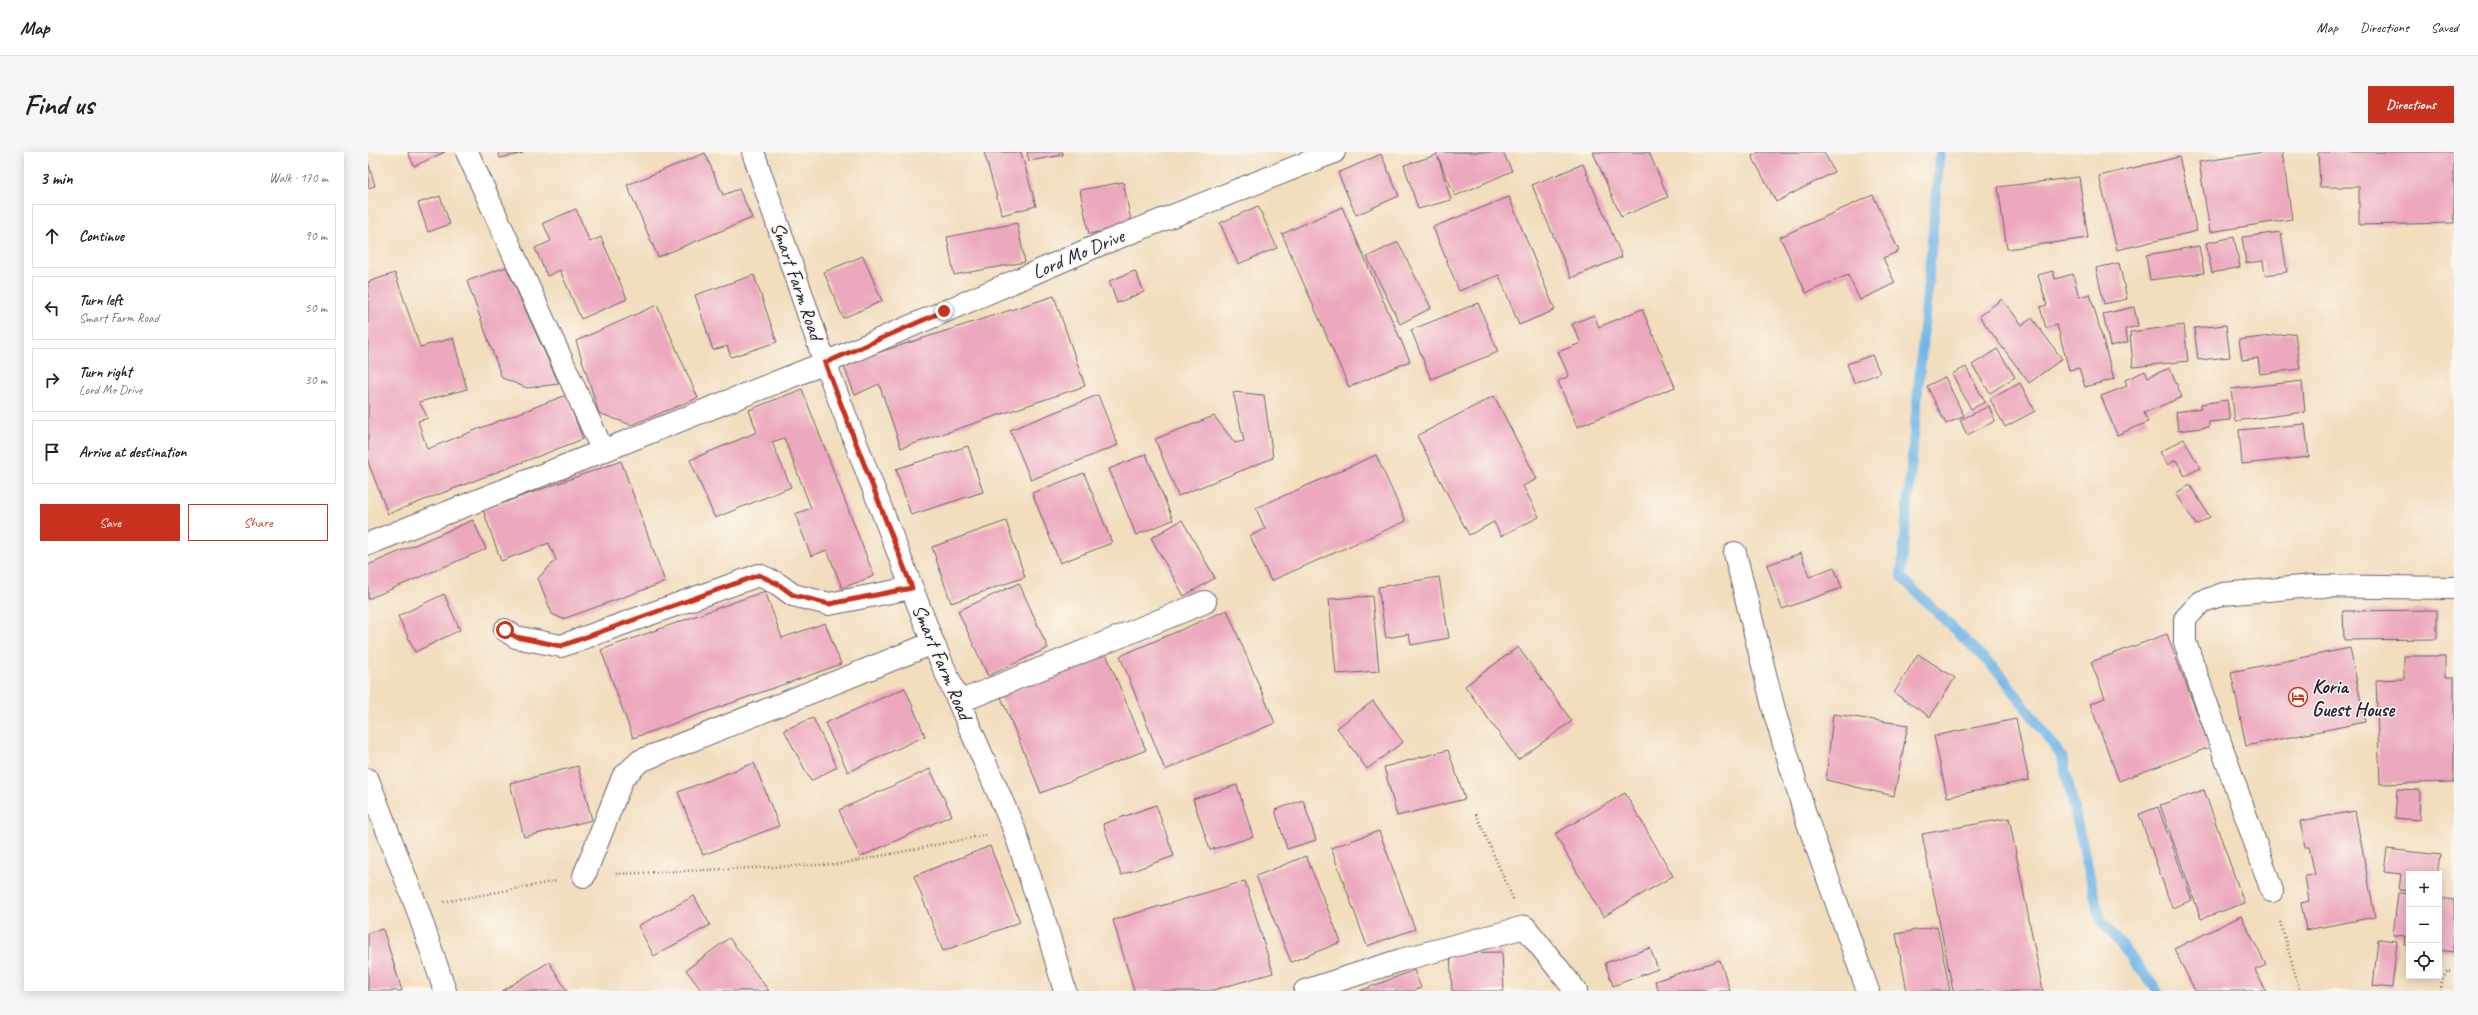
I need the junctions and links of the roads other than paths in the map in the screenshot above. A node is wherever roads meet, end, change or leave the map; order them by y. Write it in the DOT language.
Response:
graph roads {
  1 [pos="468,152"];
  2 [pos="753,152"];
  3 [pos="1334,152"];
  4 [pos="825,363"];
  5 [pos="603,451"];
  6 [pos="368,544"];
  7 [pos="1735,553"];
  8 [pos="912,588"];
  9 [pos="2454,588"];
  10 [pos="1205,602"];
  11 [pos="505,630"];
  12 [pos="933,643"];
  13 [pos="959,702"];
  14 [pos="368,780"];
  15 [pos="584,876"];
  16 [pos="2272,891"];
  17 [pos="445,991"];
  18 [pos="1065,991"];
  19 [pos="1305,991"];
  20 [pos="1576,991"];
  21 [pos="1868,991"];
  1 -- 5 [label="street"];
  2 -- 4 [label="street, Smart Farm Road"];
  3 -- 4 [label="street, Lord Mo Drive"];
  4 -- 5 [label="street, Lord Mo Drive"];
  4 -- 8 [label="street, Smart Farm Road"];
  5 -- 6 [label="street, Lord Mo Drive"];
  7 -- 21 [label="street"];
  8 -- 11 [label="street"];
  8 -- 12 [label="street, Smart Farm Road"];
  9 -- 16 [label="street"];
  10 -- 13 [label="street"];
  12 -- 13 [label="street, Smart Farm Road"];
  12 -- 15 [label="street"];
  13 -- 18 [label="street, Smart Farm Road"];
  14 -- 17 [label="street"];
  19 -- 20 [label="street"];
}
